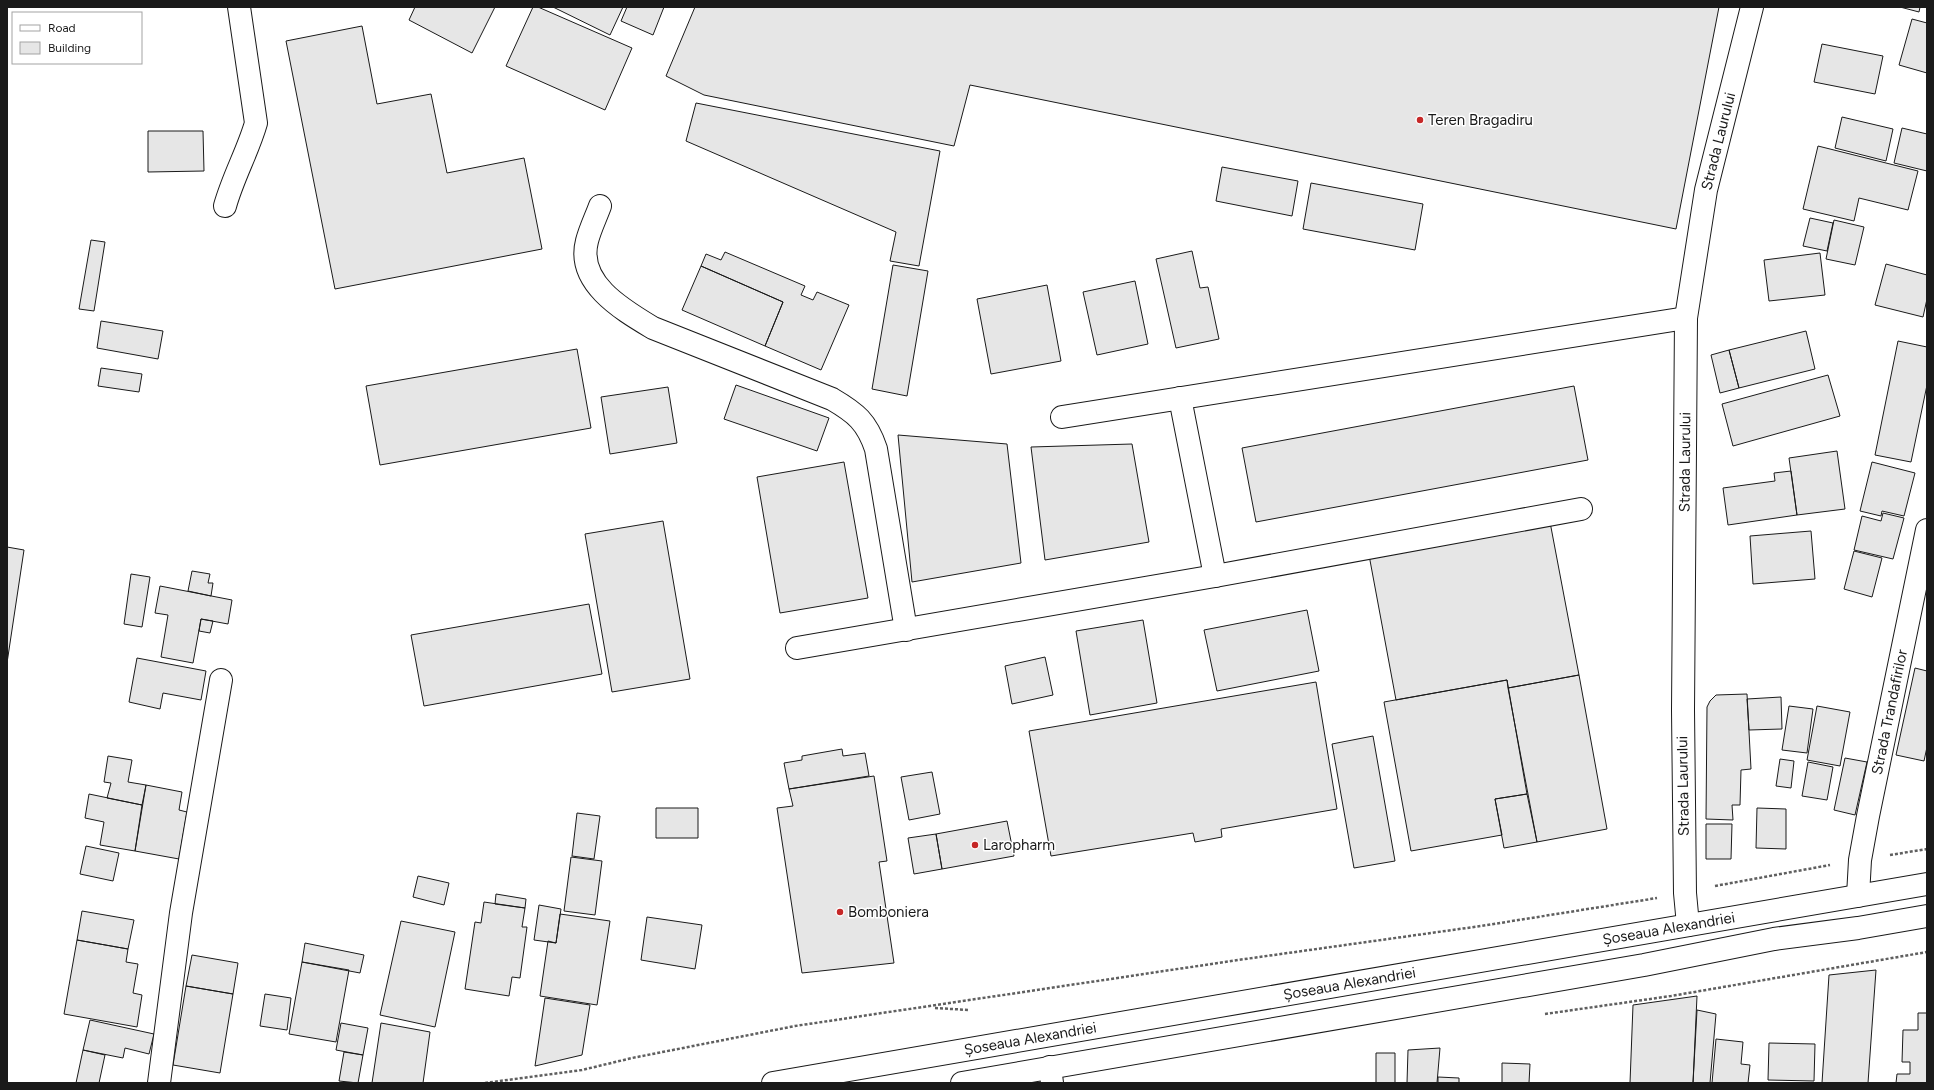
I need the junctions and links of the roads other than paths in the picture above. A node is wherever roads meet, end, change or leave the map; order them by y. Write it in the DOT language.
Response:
graph roads {
  1 [pos="239,7"];
  2 [pos="1752,7"];
  3 [pos="225,206"];
  4 [pos="600,206"];
  5 [pos="1686,318"];
  6 [pos="1180,398"];
  7 [pos="1062,417"];
  8 [pos="1581,510"];
  9 [pos="1927,530"];
  10 [pos="1216,576"];
  11 [pos="906,630"];
  12 [pos="797,648"];
  13 [pos="221,680"];
  14 [pos="1927,884"];
  15 [pos="1858,896"];
  16 [pos="1927,916"];
  17 [pos="1688,925"];
  18 [pos="1050,1075"];
  19 [pos="159,1083"];
  20 [pos="772,1083"];
  21 [pos="962,1083"];
  1 -- 3 [label="main road"];
  2 -- 5 [label="main road, Strada Laurului"];
  4 -- 11 [label="main road"];
  5 -- 6 [label="main road"];
  5 -- 17 [label="main road, Strada Laurului"];
  6 -- 7 [label="main road"];
  6 -- 10 [label="main road"];
  8 -- 10 [label="main road"];
  9 -- 15 [label="main road, Strada Trandafirilor"];
  10 -- 11 [label="main road"];
  11 -- 12 [label="main road"];
  13 -- 19 [label="main road"];
  14 -- 15 [label="main road, Șoseaua Alexandriei"];
  15 -- 17 [label="main road, Șoseaua Alexandriei"];
  16 -- 18 [label="main road, Șoseaua Alexandriei"];
  17 -- 20 [label="main road, Șoseaua Alexandriei"];
  18 -- 21 [label="main road, Șoseaua Alexandriei"];
}
